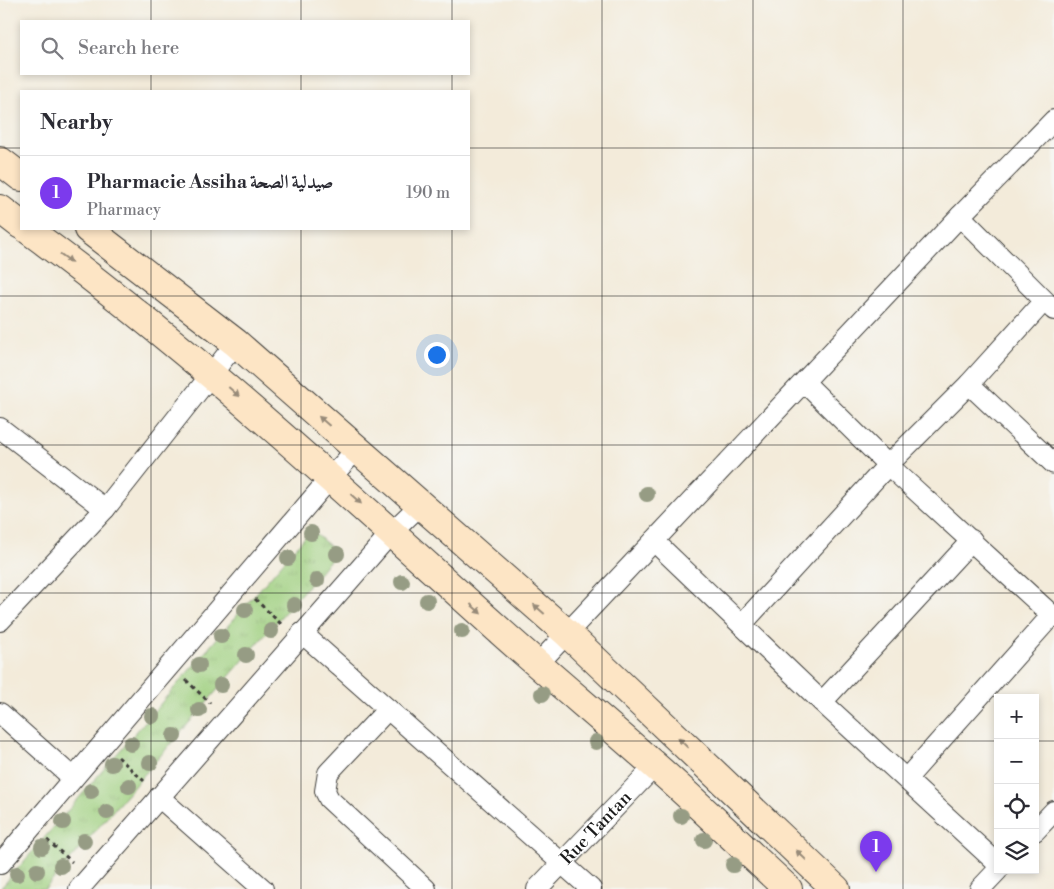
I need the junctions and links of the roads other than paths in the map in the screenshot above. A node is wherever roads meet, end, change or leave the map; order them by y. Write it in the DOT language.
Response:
graph roads {
  1 [pos="1054,120"];
  2 [pos="0,161"];
  3 [pos="20,176"];
  4 [pos="0,209"];
  5 [pos="960,216"];
  6 [pos="20,224"];
  7 [pos="28,230"];
  8 [pos="89,230"];
  9 [pos="1049,306"];
  10 [pos="236,343"];
  11 [pos="214,375"];
  12 [pos="805,383"];
  13 [pos="969,384"];
  14 [pos="0,428"];
  15 [pos="357,449"];
  16 [pos="1054,464"];
  17 [pos="888,465"];
  18 [pos="331,477"];
  19 [pos="420,505"];
  20 [pos="105,508"];
  21 [pos="391,533"];
  22 [pos="972,540"];
  23 [pos="654,542"];
  24 [pos="3,611"];
  25 [pos="1053,616"];
  26 [pos="742,624"];
  27 [pos="302,633"];
  28 [pos="568,634"];
  29 [pos="537,665"];
  30 [pos="822,702"];
  31 [pos="388,709"];
  32 [pos="0,713"];
  33 [pos="655,766"];
  34 [pos="73,778"];
  35 [pos="907,778"];
  36 [pos="159,797"];
  37 [pos="1054,811"];
  38 [pos="1037,829"];
  39 [pos="994,860"];
  40 [pos="562,862"];
  41 [pos="0,864"];
  42 [pos="994,874"];
  43 [pos="85,887"];
  44 [pos="262,889"];
  45 [pos="426,889"];
  46 [pos="537,889"];
  47 [pos="591,889"];
  48 [pos="788,889"];
  49 [pos="836,889"];
  50 [pos="980,889"];
  1 -- 5 [label="street"];
  2 -- 3 [label="main road"];
  4 -- 6 [label="main road"];
  5 -- 9 [label="street"];
  5 -- 12 [label="street"];
  7 -- 11 [label="main road, one-way"];
  8 -- 10 [label="main road"];
  9 -- 13 [label="street"];
  10 -- 11 [label="street"];
  15 -- 10 [label="main road, one-way"];
  11 -- 18 [label="main road, one-way"];
  11 -- 20 [label="street"];
  12 -- 17 [label="street"];
  12 -- 23 [label="street"];
  13 -- 16 [label="street"];
  13 -- 17 [label="street"];
  14 -- 20 [label="street"];
  15 -- 18 [label="street"];
  15 -- 19 [label="main road"];
  17 -- 22 [label="street"];
  17 -- 26 [label="street"];
  18 -- 21 [label="main road, one-way"];
  18 -- 34 [label="street"];
  19 -- 21 [label="street"];
  28 -- 19 [label="main road, one-way"];
  20 -- 24 [label="street"];
  21 -- 27 [label="street"];
  21 -- 29 [label="main road, one-way"];
  22 -- 25 [label="street"];
  22 -- 30 [label="street"];
  23 -- 26 [label="street"];
  23 -- 28 [label="street"];
  25 -- 35 [label="street"];
  26 -- 30 [label="street"];
  27 -- 31 [label="street"];
  27 -- 36 [label="street"];
  28 -- 29 [label="street"];
  49 -- 28 [label="main road, one-way"];
  29 -- 33 [label="main road"];
  30 -- 35 [label="street"];
  31 -- 40 [label="street"];
  31 -- 45 [label="street"];
  32 -- 34 [label="street"];
  33 -- 40 [label="street, Rue Tantan"];
  33 -- 48 [label="main road"];
  34 -- 41 [label="street"];
  35 -- 39 [label="street"];
  36 -- 43 [label="street"];
  36 -- 44 [label="street"];
  37 -- 38 [label="street"];
  40 -- 46 [label="street, Rue Tantan"];
  40 -- 47 [label="street"];
  42 -- 50 [label="street"];
}
